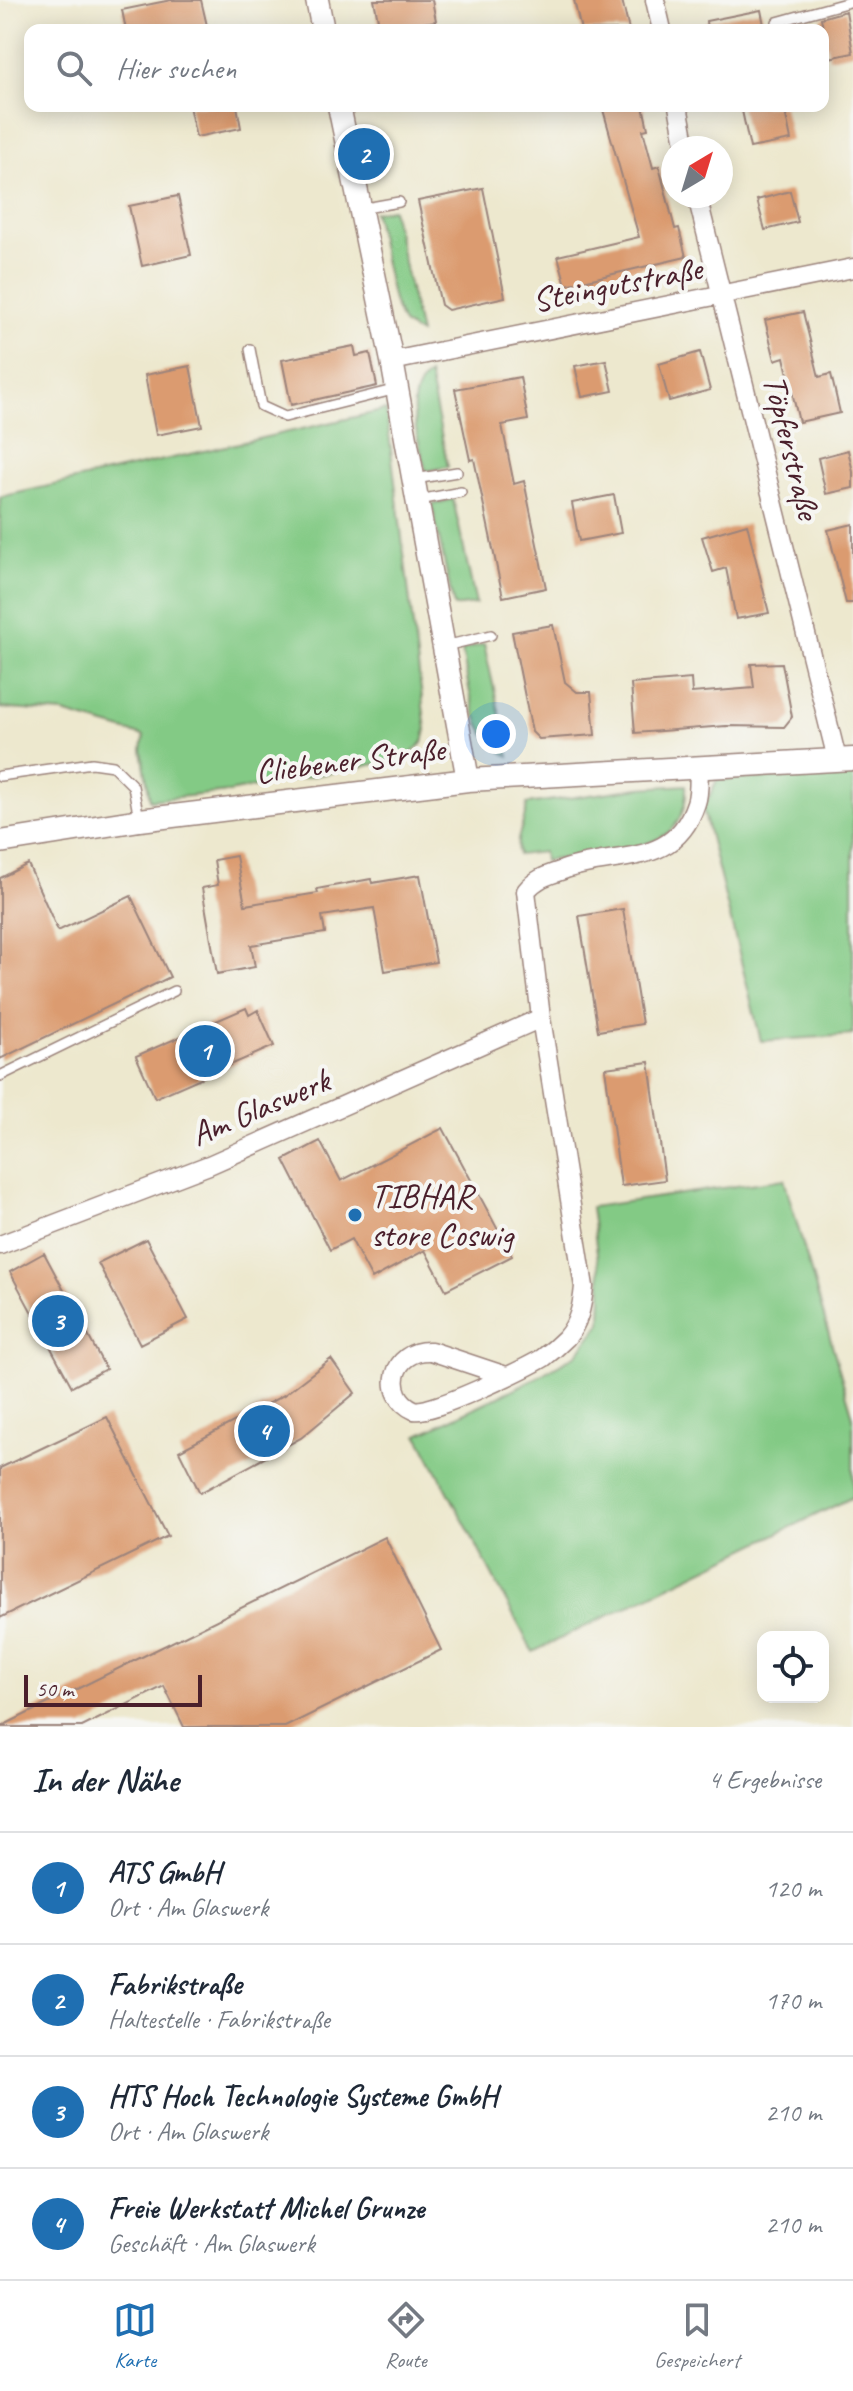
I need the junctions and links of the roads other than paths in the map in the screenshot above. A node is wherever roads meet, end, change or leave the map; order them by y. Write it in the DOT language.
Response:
graph roads {
  1 [pos="317,0"];
  2 [pos="655,0"];
  3 [pos="853,1"];
  4 [pos="777,22"];
  5 [pos="322,24"];
  6 [pos="661,24"];
  7 [pos="340,112"];
  8 [pos="679,112"];
  9 [pos="684,136"];
  10 [pos="399,202"];
  11 [pos="700,208"];
  12 [pos="360,209"];
  13 [pos="853,268"];
  14 [pos="721,296"];
  15 [pos="250,349"];
  16 [pos="392,361"];
  17 [pos="397,389"];
  18 [pos="457,472"];
  19 [pos="417,490"];
  20 [pos="461,492"];
  21 [pos="491,635"];
  22 [pos="445,646"];
  23 [pos="845,759"];
  24 [pos="699,766"];
  25 [pos="0,776"];
  26 [pos="468,780"];
  27 [pos="140,820"];
  28 [pos="0,842"];
  29 [pos="174,991"];
  30 [pos="541,1018"];
  31 [pos="0,1076"];
  32 [pos="0,1245"];
  33 [pos="506,1376"];
  1 -- 5 [label="street"];
  2 -- 6 [label="street"];
  3 -- 4 [label="lane"];
  7 -- 12 [label="street"];
  8 -- 9 [label="street"];
  10 -- 12 [label="lane"];
  11 -- 14 [label="street, Töpferstraße"];
  12 -- 16 [label="street"];
  13 -- 14 [label="street, Steingutstraße"];
  14 -- 16 [label="street, Steingutstraße"];
  14 -- 23 [label="street, Töpferstraße"];
  15 -- 17 [label="lane"];
  16 -- 17 [label="street"];
  17 -- 19 [label="street"];
  18 -- 19 [label="lane"];
  19 -- 20 [label="lane"];
  19 -- 22 [label="street"];
  21 -- 22 [label="lane"];
  22 -- 26 [label="street"];
  23 -- 24 [label="street, Cliebener Straße"];
  24 -- 26 [label="street, Cliebener Straße"];
  24 -- 30 [label="street"];
  25 -- 27 [label="lane"];
  26 -- 27 [label="street, Cliebener Straße"];
  27 -- 28 [label="street, Cliebener Straße"];
  29 -- 31 [label="lane"];
  30 -- 32 [label="street, Am Glaswerk"];
  30 -- 33 [label="street"];
  33 -- 33 [label="street"];
}
